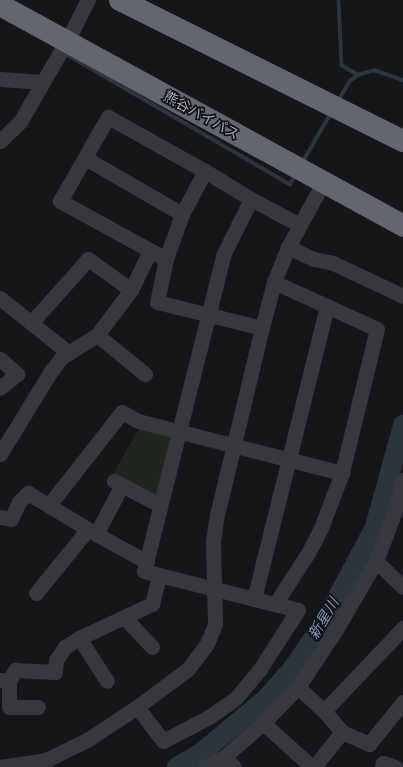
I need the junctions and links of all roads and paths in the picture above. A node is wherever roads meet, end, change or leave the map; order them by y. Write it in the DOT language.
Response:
graph roads {
  1 [pos="88,0"];
  2 [pos="120,0"];
  3 [pos="0,5"];
  4 [pos="0,16"];
  5 [pos="64,45"];
  6 [pos="0,79"];
  7 [pos="43,82"];
  8 [pos="0,127"];
  9 [pos="16,128"];
  10 [pos="403,141"];
  11 [pos="0,142"];
  12 [pos="85,158"];
  13 [pos="205,171"];
  14 [pos="306,174"];
  15 [pos="251,199"];
  16 [pos="182,214"];
  17 [pos="300,225"];
  18 [pos="403,226"];
  19 [pos="288,247"];
  20 [pos="150,251"];
  21 [pos="166,259"];
  22 [pos="274,282"];
  23 [pos="130,290"];
  24 [pos="403,296"];
  25 [pos="0,298"];
  26 [pos="327,306"];
  27 [pos="208,314"];
  28 [pos="31,323"];
  29 [pos="262,328"];
  30 [pos="96,335"];
  31 [pos="69,353"];
  32 [pos="0,359"];
  33 [pos="145,374"];
  34 [pos="0,388"];
  35 [pos="179,432"];
  36 [pos="234,446"];
  37 [pos="0,454"];
  38 [pos="288,459"];
  39 [pos="342,473"];
  40 [pos="403,480"];
  41 [pos="49,505"];
  42 [pos="160,506"];
  43 [pos="0,518"];
  44 [pos="92,532"];
  45 [pos="376,561"];
  46 [pos="147,562"];
  47 [pos="159,575"];
  48 [pos="403,587"];
  49 [pos="215,589"];
  50 [pos="36,593"];
  51 [pos="254,599"];
  52 [pos="275,604"];
  53 [pos="124,617"];
  54 [pos="403,628"];
  55 [pos="79,638"];
  56 [pos="152,647"];
  57 [pos="4,680"];
  58 [pos="107,681"];
  59 [pos="298,688"];
  60 [pos="403,702"];
  61 [pos="38,707"];
  62 [pos="137,707"];
  63 [pos="324,711"];
  64 [pos="263,723"];
  65 [pos="342,732"];
  66 [pos="229,762"];
  67 [pos="0,767"];
  68 [pos="205,767"];
  69 [pos="313,767"];
  70 [pos="382,767"];
  71 [pos="395,767"];
  1 -- 5 [label="street"];
  2 -- 10 [label="highway"];
  3 -- 5 [label="highway, 熊谷バイパス"];
  4 -- 5 [label="street"];
  5 -- 7 [label="street"];
  5 -- 14 [label="highway, 熊谷バイパス"];
  6 -- 7 [label="street"];
  7 -- 9 [label="street"];
  8 -- 9 [label="street"];
  9 -- 11 [label="street"];
  12 -- 13 [label="street"];
  12 -- 16 [label="street"];
  12 -- 20 [label="street"];
  13 -- 15 [label="street"];
  13 -- 16 [label="street"];
  14 -- 17 [label="street"];
  14 -- 18 [label="highway, 熊谷バイパス"];
  15 -- 17 [label="street"];
  15 -- 27 [label="street"];
  16 -- 21 [label="street"];
  17 -- 19 [label="street"];
  19 -- 22 [label="street"];
  19 -- 24 [label="street"];
  20 -- 21 [label="street"];
  20 -- 23 [label="street"];
  21 -- 27 [label="street"];
  22 -- 26 [label="street"];
  22 -- 29 [label="street"];
  23 -- 28 [label="street"];
  23 -- 30 [label="street"];
  25 -- 28 [label="street"];
  26 -- 38 [label="street"];
  26 -- 39 [label="street"];
  27 -- 29 [label="street"];
  27 -- 35 [label="street"];
  28 -- 31 [label="street"];
  29 -- 36 [label="street"];
  30 -- 31 [label="street"];
  30 -- 33 [label="street"];
  31 -- 37 [label="street"];
  32 -- 34 [label="street"];
  35 -- 36 [label="street"];
  35 -- 41 [label="street"];
  35 -- 42 [label="street"];
  36 -- 38 [label="street"];
  36 -- 49 [label="street"];
  38 -- 39 [label="street"];
  38 -- 51 [label="street"];
  39 -- 52 [label="street"];
  40 -- 45 [label="street"];
  41 -- 43 [label="street"];
  41 -- 44 [label="street"];
  42 -- 44 [label="street"];
  42 -- 46 [label="street"];
  44 -- 46 [label="street"];
  44 -- 50 [label="street"];
  45 -- 48 [label="street"];
  45 -- 59 [label="street"];
  46 -- 47 [label="street"];
  47 -- 49 [label="street"];
  47 -- 53 [label="street"];
  49 -- 51 [label="street"];
  49 -- 62 [label="street"];
  51 -- 52 [label="street"];
  52 -- 62 [label="street"];
  53 -- 55 [label="street"];
  53 -- 56 [label="street"];
  54 -- 63 [label="street"];
  55 -- 57 [label="street"];
  55 -- 58 [label="street"];
  57 -- 61 [label="street"];
  59 -- 63 [label="street"];
  59 -- 64 [label="street"];
  60 -- 65 [label="street"];
  62 -- 67 [label="street"];
  63 -- 65 [label="street"];
  64 -- 66 [label="street"];
  64 -- 69 [label="street"];
  65 -- 69 [label="street"];
  66 -- 68 [label="street"];
  70 -- 71 [label="street"];
}
